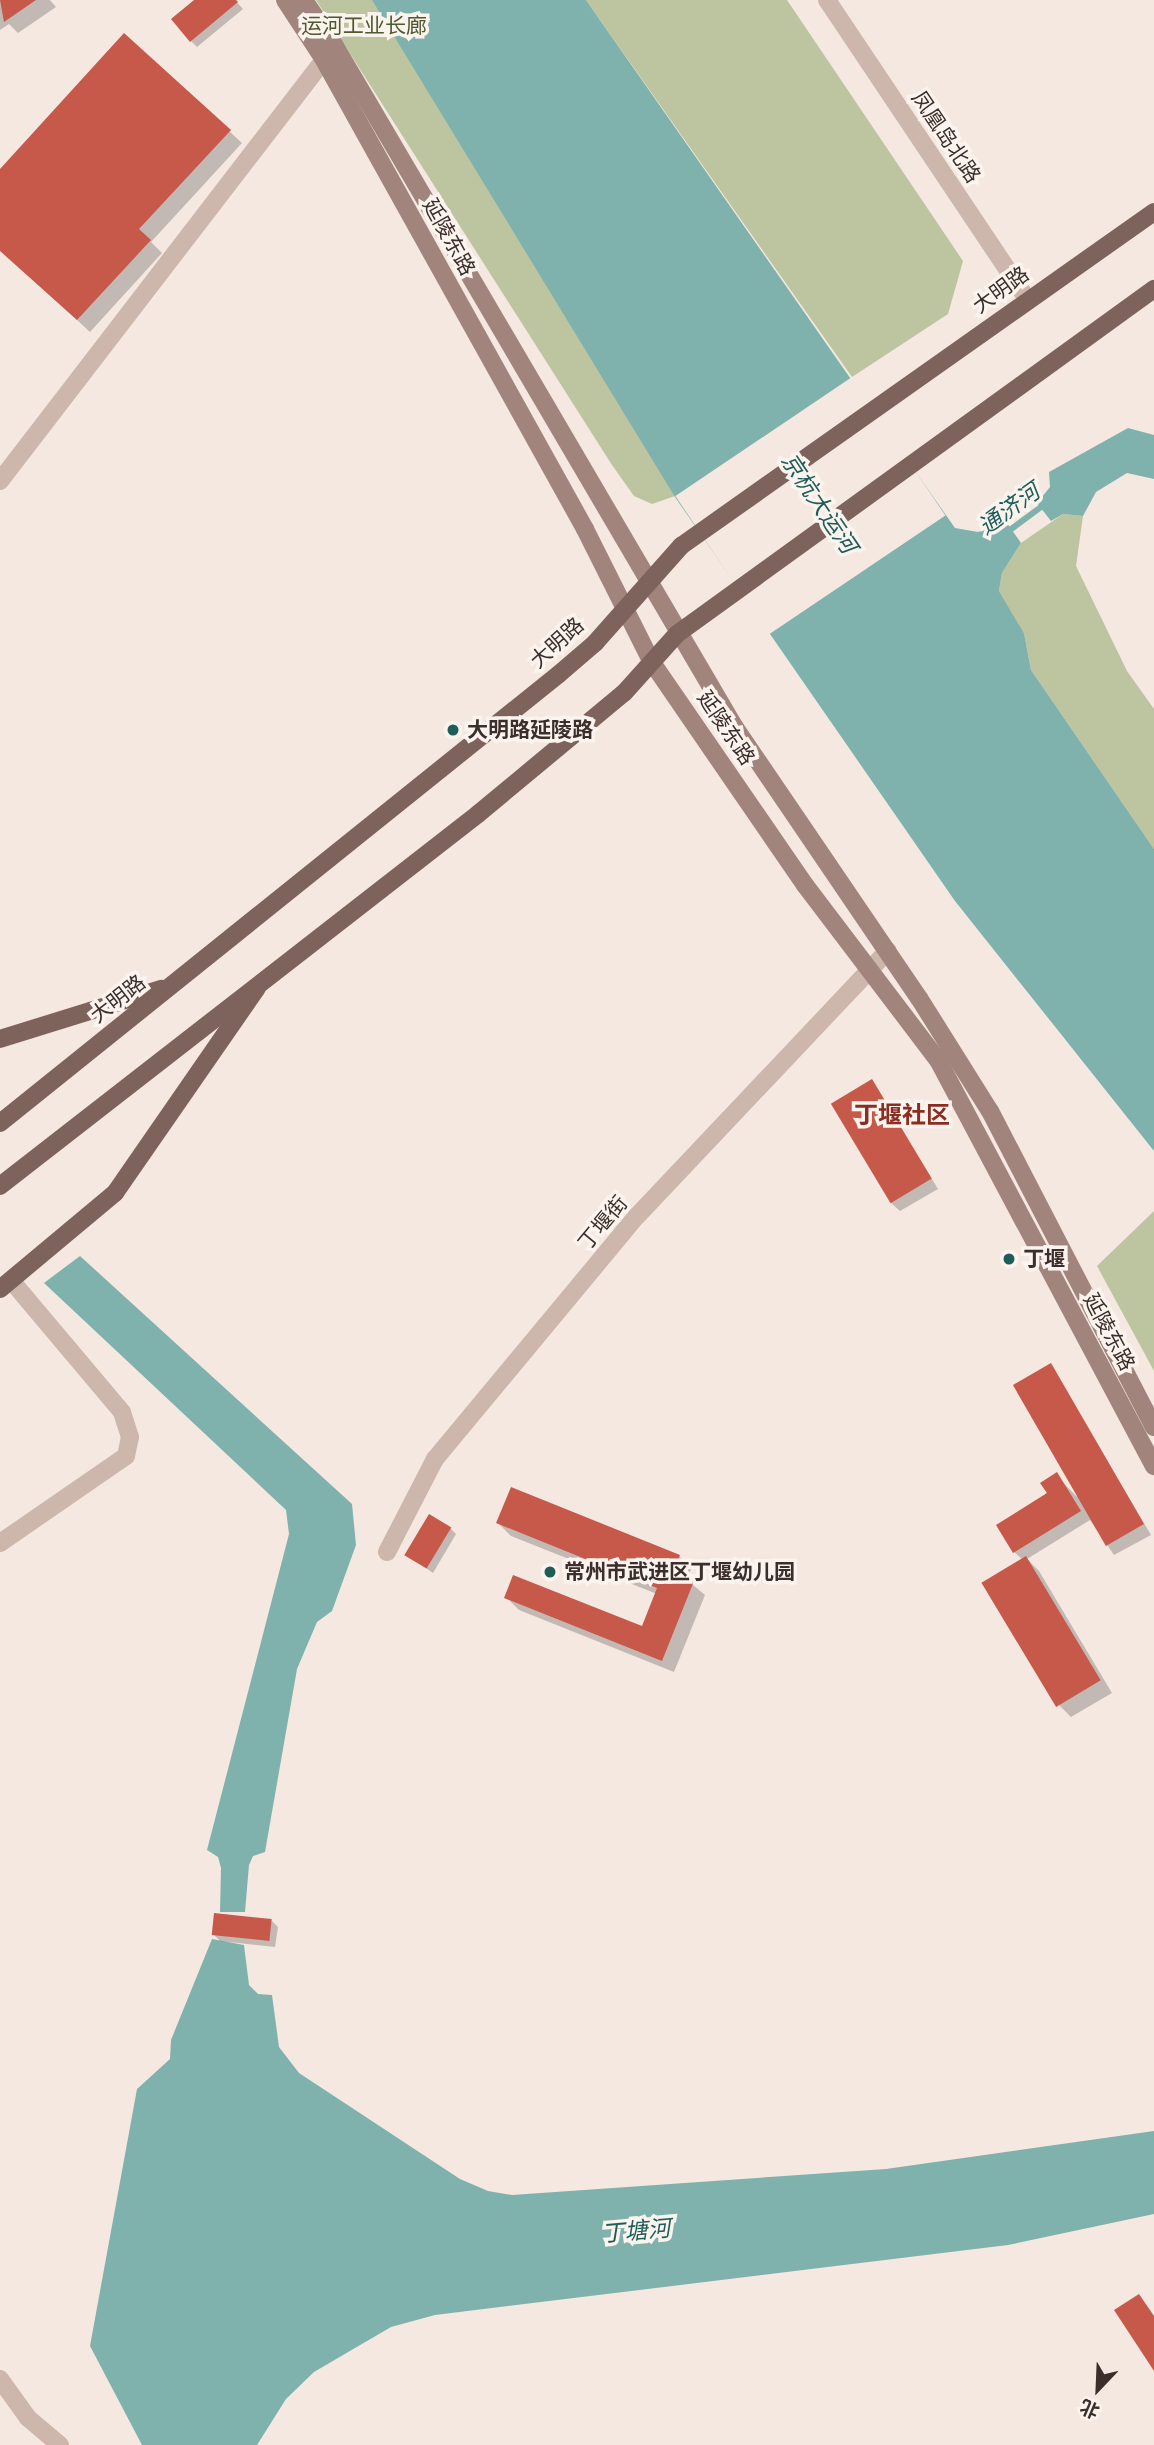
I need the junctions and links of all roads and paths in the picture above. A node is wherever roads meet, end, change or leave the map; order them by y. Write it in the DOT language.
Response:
graph roads {
  1 [pos="285,0"];
  2 [pos="304,0"];
  3 [pos="827,0"];
  4 [pos="329,52"];
  5 [pos="1154,212"];
  6 [pos="1154,289"];
  7 [pos="1027,299"];
  8 [pos="0,481"];
  9 [pos="647,580"];
  10 [pos="622,608"];
  11 [pos="677,634"];
  12 [pos="651,661"];
  13 [pos="887,951"];
  14 [pos="871,971"];
  15 [pos="267,974"];
  16 [pos="171,986"];
  17 [pos="0,1039"];
  18 [pos="0,1123"];
  19 [pos="0,1186"];
  20 [pos="6,1285"];
  21 [pos="1154,1427"];
  22 [pos="1154,1466"];
  23 [pos="0,1543"];
  24 [pos="387,1552"];
  25 [pos="0,2379"];
  26 [pos="60,2445"];
  1 -- 4 [label="main road, 延陵东路"];
  2 -- 4 [label="main road, 延陵东路"];
  3 -- 7 [label="street, 凤凰岛北路"];
  4 -- 8 [label="street"];
  4 -- 9 [label="main road, 延陵东路"];
  4 -- 10 [label="main road, 延陵东路"];
  5 -- 7 [label="main road, 大明路"];
  6 -- 11 [label="main road"];
  7 -- 9 [label="main road, 大明路"];
  9 -- 10 [label="main road, 大明路"];
  9 -- 11 [label="main road, 延陵东路"];
  10 -- 12 [label="main road, 延陵东路"];
  10 -- 16 [label="main road, 大明路"];
  11 -- 12 [label="main road"];
  11 -- 13 [label="main road, 延陵东路"];
  12 -- 14 [label="main road, 延陵东路"];
  12 -- 15 [label="main road"];
  13 -- 14 [label="street, 丁堰街"];
  13 -- 21 [label="main road, 延陵东路"];
  14 -- 22 [label="main road, 延陵东路"];
  14 -- 24 [label="street, 丁堰街"];
  15 -- 19 [label="main road"];
  15 -- 20 [label="main road"];
  16 -- 17 [label="main road"];
  16 -- 18 [label="main road, 大明路"];
  20 -- 23 [label="street"];
  25 -- 26 [label="street"];
}
